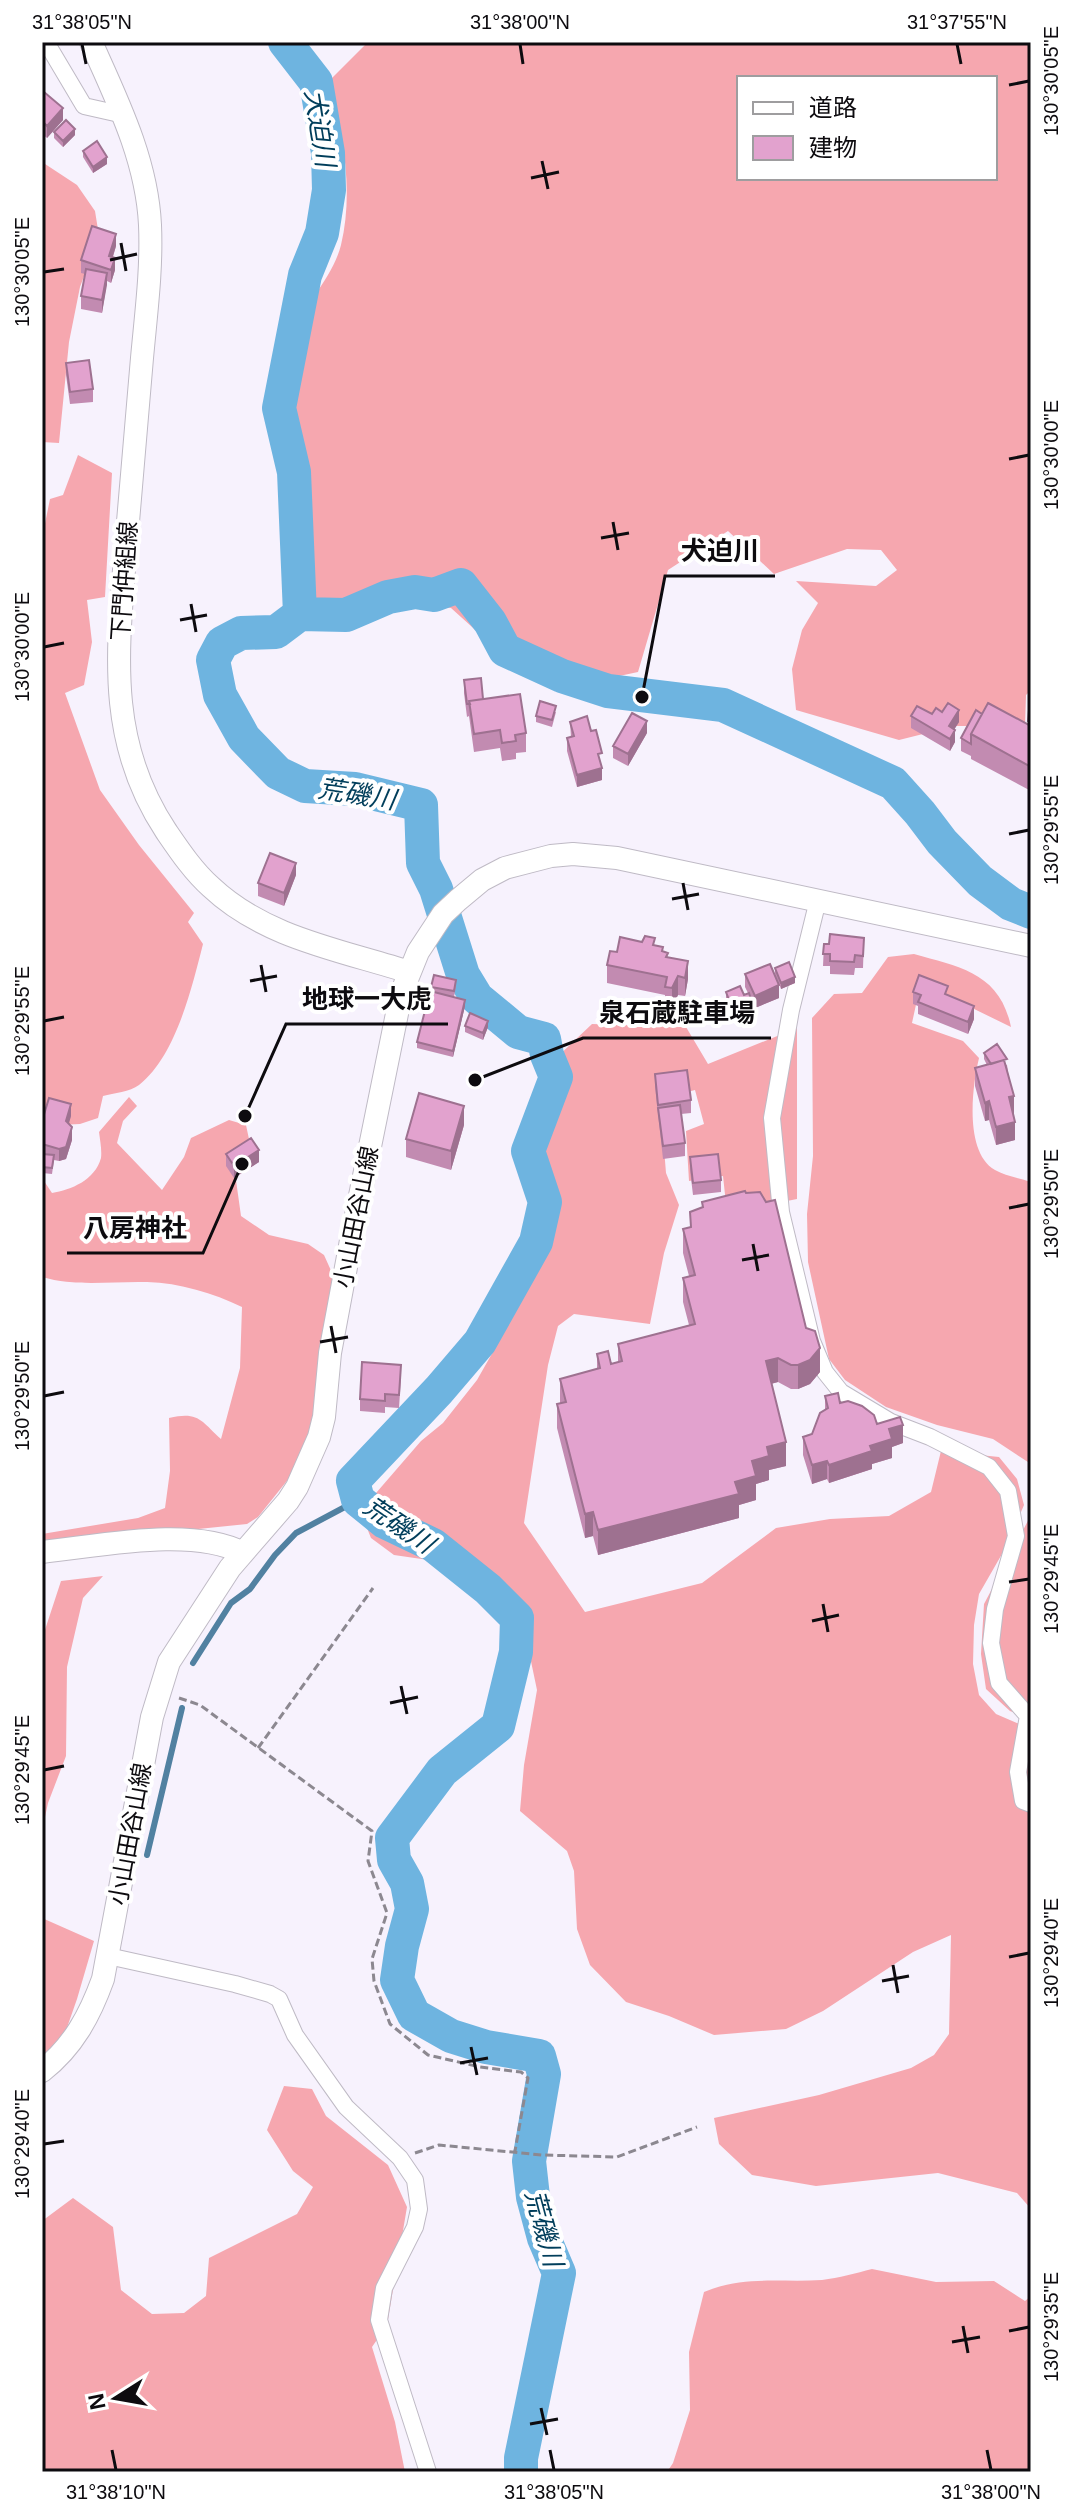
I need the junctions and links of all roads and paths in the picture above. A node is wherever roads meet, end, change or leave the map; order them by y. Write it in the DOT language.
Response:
graph roads {
  1 [pos="46,42"];
  2 [pos="91,42"];
  3 [pos="124,115"];
  4 [pos="818,900"];
  5 [pos="1031,946"];
  6 [pos="409,972"];
  7 [pos="42,1552"];
  8 [pos="243,1553"];
  9 [pos="373,1588"];
  10 [pos="158,1693"];
  11 [pos="258,1748"];
  12 [pos="1031,1804"];
  13 [pos="108,1956"];
  14 [pos="42,2071"];
  15 [pos="697,2127"];
  16 [pos="515,2151"];
  17 [pos="400,2158"];
  18 [pos="428,2472"];
  1 -- 3 [label="street"];
  2 -- 3 [label="main road, 下門仲組線"];
  3 -- 6 [label="main road, 下門仲組線"];
  4 -- 5 [label="main road, 小山田谷山線"];
  4 -- 6 [label="main road, 小山田谷山線"];
  4 -- 12 [label="street"];
  6 -- 8 [label="main road, 小山田谷山線"];
  7 -- 8 [label="main road"];
  8 -- 10 [label="main road, 小山田谷山線"];
  9 -- 11 [label="path"];
  10 -- 11 [label="path"];
  10 -- 13 [label="main road, 小山田谷山線"];
  11 -- 16 [label="path"];
  13 -- 14 [label="main road, 小山田谷山線"];
  13 -- 17 [label="street"];
  15 -- 16 [label="path"];
  16 -- 17 [label="path"];
  17 -- 18 [label="street"];
}
